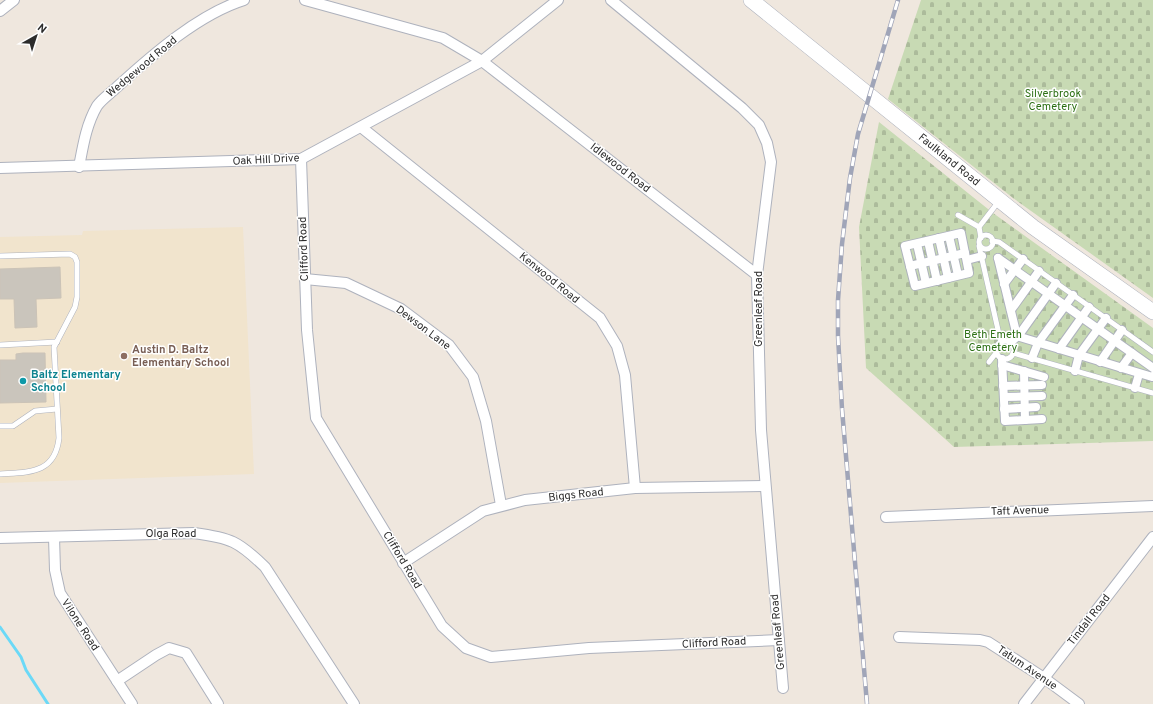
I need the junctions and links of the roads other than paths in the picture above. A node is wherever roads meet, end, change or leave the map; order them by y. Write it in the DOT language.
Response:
graph roads {
  1 [pos="14,0"];
  2 [pos="244,0"];
  3 [pos="305,0"];
  4 [pos="558,0"];
  5 [pos="611,0"];
  6 [pos="751,0"];
  7 [pos="0,10"];
  8 [pos="482,61"];
  9 [pos="361,127"];
  10 [pos="301,159"];
  11 [pos="79,167"];
  12 [pos="0,168"];
  13 [pos="1000,200"];
  14 [pos="958,215"];
  15 [pos="979,227"];
  16 [pos="949,236"];
  17 [pos="939,238"];
  18 [pos="981,238"];
  19 [pos="928,241"];
  20 [pos="992,241"];
  21 [pos="917,244"];
  22 [pos="979,246"];
  23 [pos="0,256"];
  24 [pos="954,256"];
  25 [pos="982,256"];
  26 [pos="966,257"];
  27 [pos="943,258"];
  28 [pos="1023,259"];
  29 [pos="932,261"];
  30 [pos="921,264"];
  31 [pos="910,266"];
  32 [pos="1015,270"];
  33 [pos="1039,271"];
  34 [pos="757,275"];
  35 [pos="958,275"];
  36 [pos="948,278"];
  37 [pos="305,279"];
  38 [pos="937,281"];
  39 [pos="1032,282"];
  40 [pos="926,283"];
  41 [pos="1056,283"];
  42 [pos="1004,284"];
  43 [pos="1048,293"];
  44 [pos="1072,294"];
  45 [pos="1065,305"];
  46 [pos="1090,306"];
  47 [pos="1011,310"];
  48 [pos="1153,312"];
  49 [pos="1082,317"];
  50 [pos="1106,318"];
  51 [pos="1098,329"];
  52 [pos="1122,330"];
  53 [pos="1014,339"];
  54 [pos="1114,341"];
  55 [pos="57,342"];
  56 [pos="1001,342"];
  57 [pos="1038,343"];
  58 [pos="0,345"];
  59 [pos="1059,349"];
  60 [pos="1013,352"];
  61 [pos="1153,352"];
  62 [pos="1132,353"];
  63 [pos="1079,356"];
  64 [pos="1032,358"];
  65 [pos="1000,359"];
  66 [pos="989,362"];
  67 [pos="1100,362"];
  68 [pos="1121,368"];
  69 [pos="1153,368"];
  70 [pos="1024,371"];
  71 [pos="1075,371"];
  72 [pos="1139,374"];
  73 [pos="1153,376"];
  74 [pos="1024,385"];
  75 [pos="1003,386"];
  76 [pos="1135,388"];
  77 [pos="1153,393"];
  78 [pos="1024,396"];
  79 [pos="1042,396"];
  80 [pos="1004,397"];
  81 [pos="1036,406"];
  82 [pos="1024,407"];
  83 [pos="57,409"];
  84 [pos="1004,409"];
  85 [pos="1042,419"];
  86 [pos="1025,420"];
  87 [pos="0,426"];
  88 [pos="0,474"];
  89 [pos="765,486"];
  90 [pos="635,488"];
  91 [pos="501,505"];
  92 [pos="1153,506"];
  93 [pos="886,517"];
  94 [pos="54,536"];
  95 [pos="1153,537"];
  96 [pos="0,538"];
  97 [pos="403,563"];
  98 [pos="899,637"];
  99 [pos="780,640"];
  100 [pos="1044,678"];
  101 [pos="117,681"];
  102 [pos="783,688"];
  103 [pos="132,704"];
  104 [pos="218,704"];
  105 [pos="354,704"];
  106 [pos="1024,704"];
  107 [pos="1079,704"];
  1 -- 7 [label="street"];
  2 -- 11 [label="street, Wedgewood Road"];
  3 -- 8 [label="street"];
  4 -- 8 [label="street, Oak Hill Drive"];
  5 -- 34 [label="street, Greenleaf Road"];
  6 -- 13 [label="main road, Faulkland Road"];
  8 -- 9 [label="street, Oak Hill Drive"];
  8 -- 34 [label="street, Idlewood Road"];
  9 -- 10 [label="street, Oak Hill Drive"];
  9 -- 90 [label="street, Kenwood Road"];
  10 -- 11 [label="street, Oak Hill Drive"];
  10 -- 37 [label="street, Clifford Road"];
  11 -- 12 [label="street, Oak Hill Drive"];
  13 -- 15 [label="lane"];
  13 -- 48 [label="main road, Faulkland Road"];
  14 -- 15 [label="lane"];
  15 -- 18 [label="lane"];
  16 -- 17 [label="street"];
  16 -- 24 [label="street"];
  16 -- 26 [label="street"];
  17 -- 19 [label="street"];
  17 -- 27 [label="street"];
  18 -- 20 [label="lane"];
  18 -- 22 [label="lane"];
  19 -- 21 [label="street"];
  19 -- 29 [label="street"];
  20 -- 22 [label="lane"];
  20 -- 28 [label="lane"];
  21 -- 30 [label="street"];
  21 -- 31 [label="street"];
  22 -- 25 [label="lane"];
  23 -- 55 [label="lane"];
  24 -- 26 [label="street"];
  24 -- 27 [label="street"];
  24 -- 35 [label="street"];
  25 -- 26 [label="street"];
  25 -- 56 [label="lane"];
  26 -- 35 [label="street"];
  27 -- 29 [label="street"];
  27 -- 36 [label="street"];
  28 -- 32 [label="street"];
  28 -- 33 [label="lane"];
  29 -- 30 [label="street"];
  29 -- 38 [label="street"];
  30 -- 31 [label="street"];
  30 -- 40 [label="street"];
  31 -- 40 [label="street"];
  32 -- 39 [label="street"];
  32 -- 42 [label="street"];
  32 -- 42 [label="street"];
  33 -- 39 [label="street"];
  33 -- 41 [label="lane"];
  34 -- 89 [label="street, Greenleaf Road"];
  35 -- 36 [label="street"];
  36 -- 38 [label="street"];
  37 -- 91 [label="street, Dewson Lane"];
  37 -- 97 [label="street, Clifford Road"];
  38 -- 40 [label="street"];
  39 -- 43 [label="street"];
  39 -- 47 [label="street"];
  41 -- 43 [label="street"];
  41 -- 44 [label="lane"];
  42 -- 47 [label="street"];
  43 -- 45 [label="street"];
  43 -- 53 [label="street"];
  44 -- 45 [label="street"];
  44 -- 46 [label="lane"];
  45 -- 49 [label="street"];
  45 -- 57 [label="street"];
  46 -- 49 [label="street"];
  46 -- 50 [label="lane"];
  47 -- 53 [label="street"];
  49 -- 51 [label="street"];
  49 -- 59 [label="street"];
  50 -- 51 [label="street"];
  50 -- 52 [label="lane"];
  51 -- 54 [label="street"];
  51 -- 63 [label="street"];
  52 -- 54 [label="street"];
  52 -- 61 [label="lane"];
  53 -- 56 [label="lane"];
  53 -- 57 [label="street"];
  53 -- 60 [label="lane"];
  54 -- 62 [label="street"];
  54 -- 67 [label="street"];
  55 -- 58 [label="lane"];
  55 -- 83 [label="lane"];
  56 -- 65 [label="lane"];
  57 -- 59 [label="street"];
  57 -- 64 [label="street"];
  59 -- 63 [label="street"];
  60 -- 64 [label="lane"];
  60 -- 65 [label="lane"];
  62 -- 68 [label="street"];
  62 -- 69 [label="street"];
  63 -- 67 [label="street"];
  63 -- 71 [label="street"];
  64 -- 71 [label="lane"];
  65 -- 66 [label="lane"];
  65 -- 70 [label="street"];
  65 -- 75 [label="street"];
  67 -- 68 [label="street"];
  68 -- 72 [label="street"];
  70 -- 74 [label="street"];
  70 -- 74 [label="street"];
  71 -- 76 [label="lane"];
  72 -- 73 [label="street"];
  72 -- 76 [label="street"];
  74 -- 75 [label="street"];
  74 -- 78 [label="street"];
  75 -- 80 [label="street"];
  76 -- 77 [label="lane"];
  78 -- 79 [label="street"];
  78 -- 80 [label="street"];
  78 -- 82 [label="street"];
  80 -- 84 [label="street"];
  81 -- 82 [label="street"];
  82 -- 84 [label="street"];
  82 -- 86 [label="street"];
  83 -- 87 [label="lane"];
  83 -- 88 [label="lane"];
  84 -- 86 [label="street"];
  85 -- 86 [label="street"];
  89 -- 90 [label="street, Biggs Road"];
  89 -- 99 [label="street, Greenleaf Road"];
  90 -- 91 [label="street, Biggs Road"];
  91 -- 97 [label="street, Biggs Road"];
  92 -- 93 [label="street, Taft Avenue"];
  94 -- 96 [label="street, Olga Road"];
  94 -- 101 [label="street, Vilone Road"];
  94 -- 105 [label="street, Olga Road"];
  95 -- 100 [label="street, Tindall Road"];
  97 -- 99 [label="street, Clifford Road"];
  98 -- 100 [label="street, Tatum Avenue"];
  99 -- 102 [label="street, Greenleaf Road"];
  100 -- 106 [label="street, Tindall Road"];
  100 -- 107 [label="street, Tatum Avenue"];
  101 -- 103 [label="street, Vilone Road"];
  101 -- 104 [label="street"];
}
